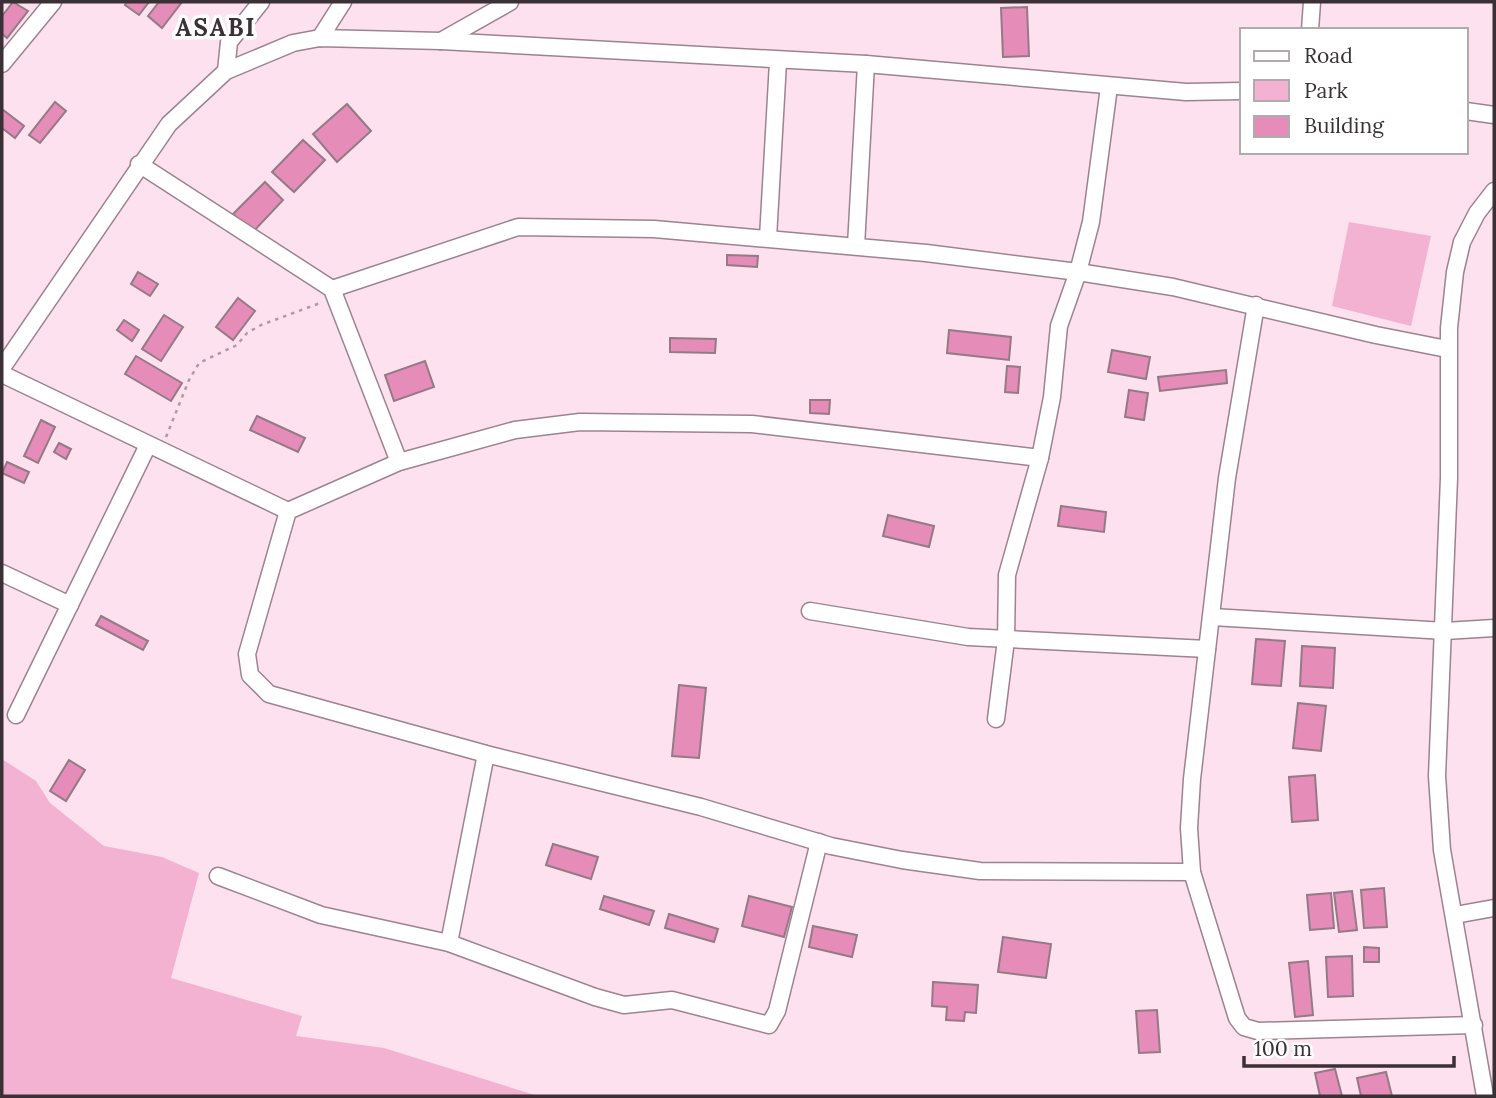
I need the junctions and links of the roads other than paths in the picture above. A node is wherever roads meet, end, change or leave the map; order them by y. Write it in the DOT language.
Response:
graph roads {
  1 [pos="53,2"];
  2 [pos="261,2"];
  3 [pos="343,2"];
  4 [pos="510,2"];
  5 [pos="1312,2"];
  6 [pos="1310,28"];
  7 [pos="320,37"];
  8 [pos="441,41"];
  9 [pos="778,62"];
  10 [pos="2,64"];
  11 [pos="866,64"];
  12 [pos="226,71"];
  13 [pos="1109,87"];
  14 [pos="1240,91"];
  15 [pos="1468,111"];
  16 [pos="1494,115"];
  17 [pos="139,164"];
  18 [pos="1494,191"];
  19 [pos="768,238"];
  20 [pos="856,246"];
  21 [pos="1079,272"];
  22 [pos="333,294"];
  23 [pos="1256,305"];
  24 [pos="1447,349"];
  25 [pos="2,369"];
  26 [pos="2,374"];
  27 [pos="155,447"];
  28 [pos="1040,458"];
  29 [pos="399,462"];
  30 [pos="288,511"];
  31 [pos="2,573"];
  32 [pos="70,605"];
  33 [pos="810,611"];
  34 [pos="1212,617"];
  35 [pos="1494,628"];
  36 [pos="1445,631"];
  37 [pos="1006,640"];
  38 [pos="1207,649"];
  39 [pos="16,715"];
  40 [pos="996,719"];
  41 [pos="486,754"];
  42 [pos="818,842"];
  43 [pos="1192,872"];
  44 [pos="218,876"];
  45 [pos="1494,908"];
  46 [pos="1455,915"];
  47 [pos="449,943"];
  48 [pos="1474,1025"];
  49 [pos="1485,1096"];
  1 -- 10 [label="street"];
  2 -- 12 [label="street"];
  3 -- 7 [label="street"];
  4 -- 8 [label="street"];
  5 -- 6 [label="street"];
  7 -- 8 [label="street"];
  7 -- 12 [label="street"];
  8 -- 9 [label="street"];
  9 -- 11 [label="street"];
  9 -- 19 [label="street"];
  11 -- 13 [label="street"];
  11 -- 20 [label="street"];
  12 -- 17 [label="street"];
  13 -- 14 [label="street"];
  13 -- 21 [label="street"];
  15 -- 16 [label="street"];
  17 -- 22 [label="street"];
  17 -- 25 [label="street"];
  18 -- 24 [label="street"];
  19 -- 20 [label="street"];
  19 -- 22 [label="street"];
  20 -- 21 [label="street"];
  21 -- 23 [label="street"];
  21 -- 28 [label="street"];
  22 -- 29 [label="street"];
  23 -- 24 [label="street"];
  23 -- 34 [label="street"];
  24 -- 36 [label="street"];
  26 -- 27 [label="street"];
  27 -- 30 [label="street"];
  27 -- 32 [label="street"];
  28 -- 29 [label="street"];
  28 -- 37 [label="street"];
  29 -- 30 [label="street"];
  30 -- 41 [label="street"];
  31 -- 32 [label="street"];
  32 -- 39 [label="street"];
  33 -- 37 [label="street"];
  34 -- 36 [label="street"];
  34 -- 38 [label="street"];
  35 -- 36 [label="street"];
  36 -- 46 [label="street"];
  37 -- 38 [label="street"];
  37 -- 40 [label="street"];
  38 -- 43 [label="street"];
  41 -- 42 [label="street"];
  41 -- 47 [label="street"];
  42 -- 43 [label="street"];
  42 -- 47 [label="street"];
  43 -- 48 [label="street"];
  44 -- 47 [label="street"];
  45 -- 46 [label="street"];
  46 -- 48 [label="street"];
  48 -- 49 [label="street"];
}
